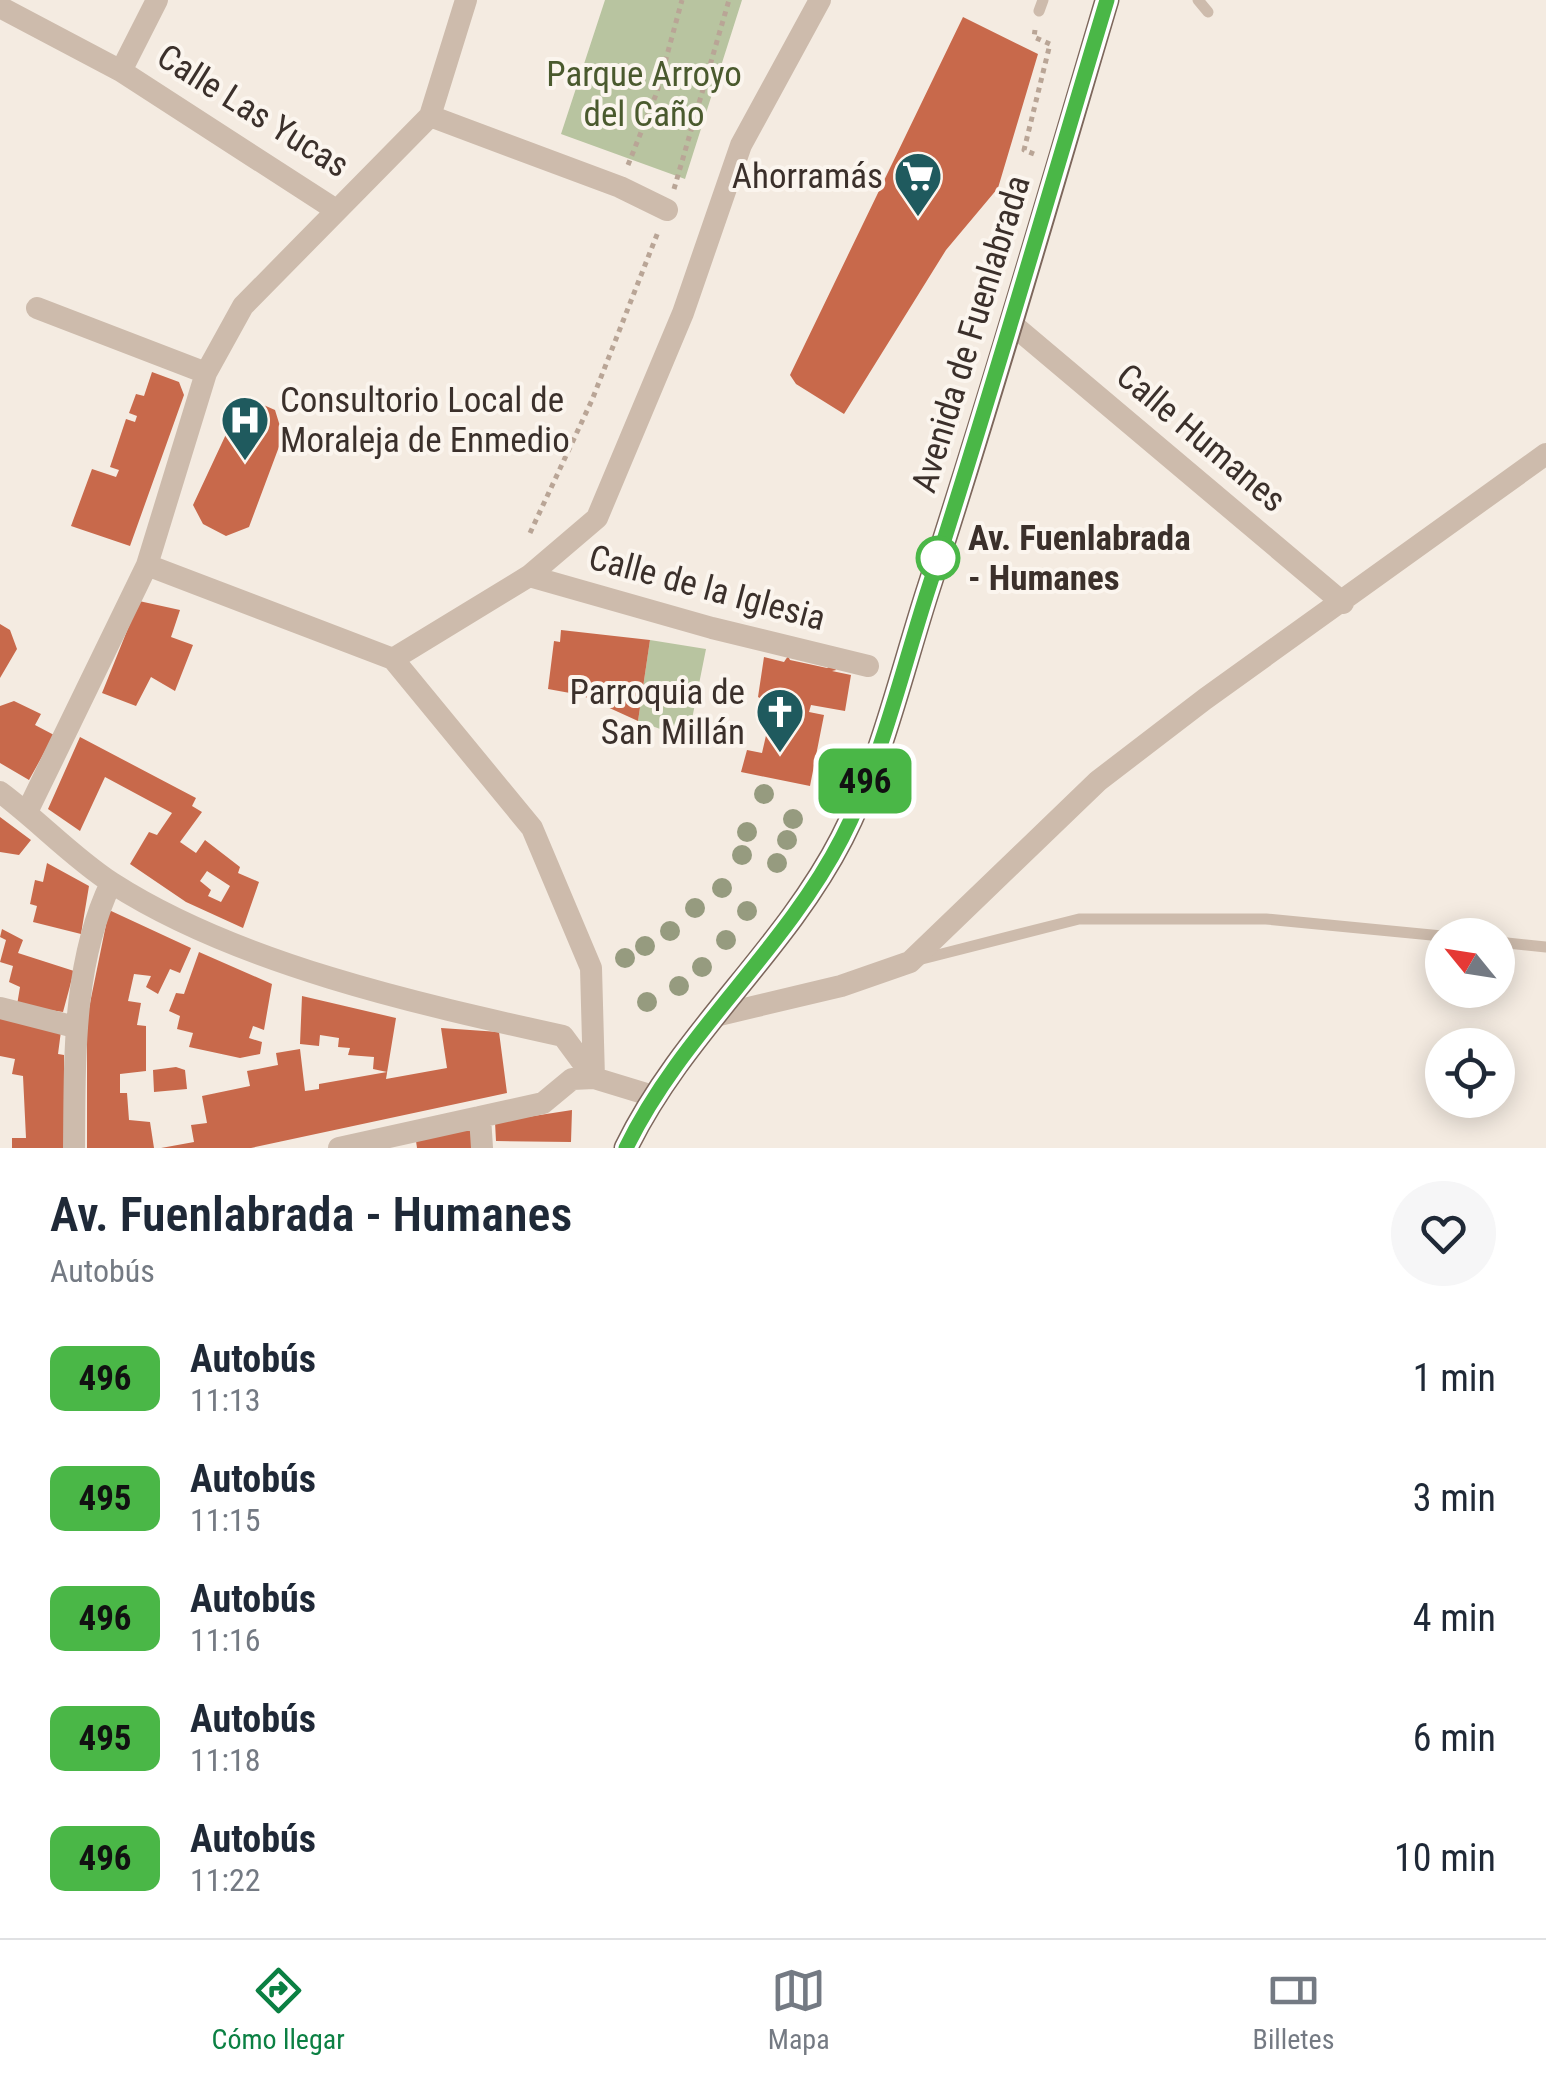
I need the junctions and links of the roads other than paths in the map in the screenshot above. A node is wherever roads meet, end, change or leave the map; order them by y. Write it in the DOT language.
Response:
graph roads {
  1 [pos="157,0"];
  2 [pos="466,0"];
  3 [pos="820,0"];
  4 [pos="1107,0"];
  5 [pos="1198,0"];
  6 [pos="0,7"];
  7 [pos="1208,12"];
  8 [pos="121,71"];
  9 [pos="430,116"];
  10 [pos="336,210"];
  11 [pos="668,210"];
  12 [pos="37,308"];
  13 [pos="1014,326"];
  14 [pos="206,373"];
  15 [pos="1546,454"];
  16 [pos="147,564"];
  17 [pos="529,576"];
  18 [pos="1344,603"];
  19 [pos="393,659"];
  20 [pos="868,666"];
  21 [pos="0,792"];
  22 [pos="27,812"];
  23 [pos="111,882"];
  24 [pos="1425,934"];
  25 [pos="1515,944"];
  26 [pos="1546,947"];
  27 [pos="910,962"];
  28 [pos="0,1008"];
  29 [pos="716,1016"];
  30 [pos="75,1027"];
  31 [pos="594,1078"];
  32 [pos="653,1096"];
  33 [pos="480,1117"];
  34 [pos="74,1148"];
  35 [pos="339,1148"];
  36 [pos="482,1148"];
  37 [pos="626,1148"];
  1 -- 8 [label="street, Calle Las Yucas"];
  2 -- 9 [label="street, Calle Las Yucas"];
  3 -- 17 [label="street"];
  4 -- 13 [label="main road, Avenida de Fuenlabrada"];
  5 -- 7 [label="lane"];
  6 -- 8 [label="street, Calle Las Yucas"];
  8 -- 10 [label="street, Calle Las Yucas"];
  9 -- 10 [label="street, Calle Las Yucas"];
  9 -- 11 [label="street"];
  10 -- 14 [label="street"];
  12 -- 14 [label="street"];
  13 -- 18 [label="street, Calle Humanes"];
  13 -- 29 [label="main road, Avenida de Fuenlabrada"];
  14 -- 16 [label="street"];
  15 -- 18 [label="street"];
  16 -- 19 [label="street"];
  16 -- 22 [label="street"];
  17 -- 19 [label="street"];
  17 -- 20 [label="street, Calle de la Iglesia"];
  18 -- 27 [label="street"];
  19 -- 31 [label="street"];
  21 -- 22 [label="street"];
  22 -- 23 [label="street"];
  23 -- 30 [label="street"];
  23 -- 31 [label="street"];
  24 -- 27 [label="lane"];
  25 -- 26 [label="lane"];
  27 -- 29 [label="street"];
  28 -- 30 [label="street"];
  29 -- 32 [label="main road, Avenida de Fuenlabrada"];
  30 -- 34 [label="street"];
  31 -- 32 [label="street"];
  31 -- 33 [label="street"];
  32 -- 37 [label="main road, Avenida de Fuenlabrada"];
  33 -- 35 [label="street"];
  33 -- 36 [label="street"];
}
